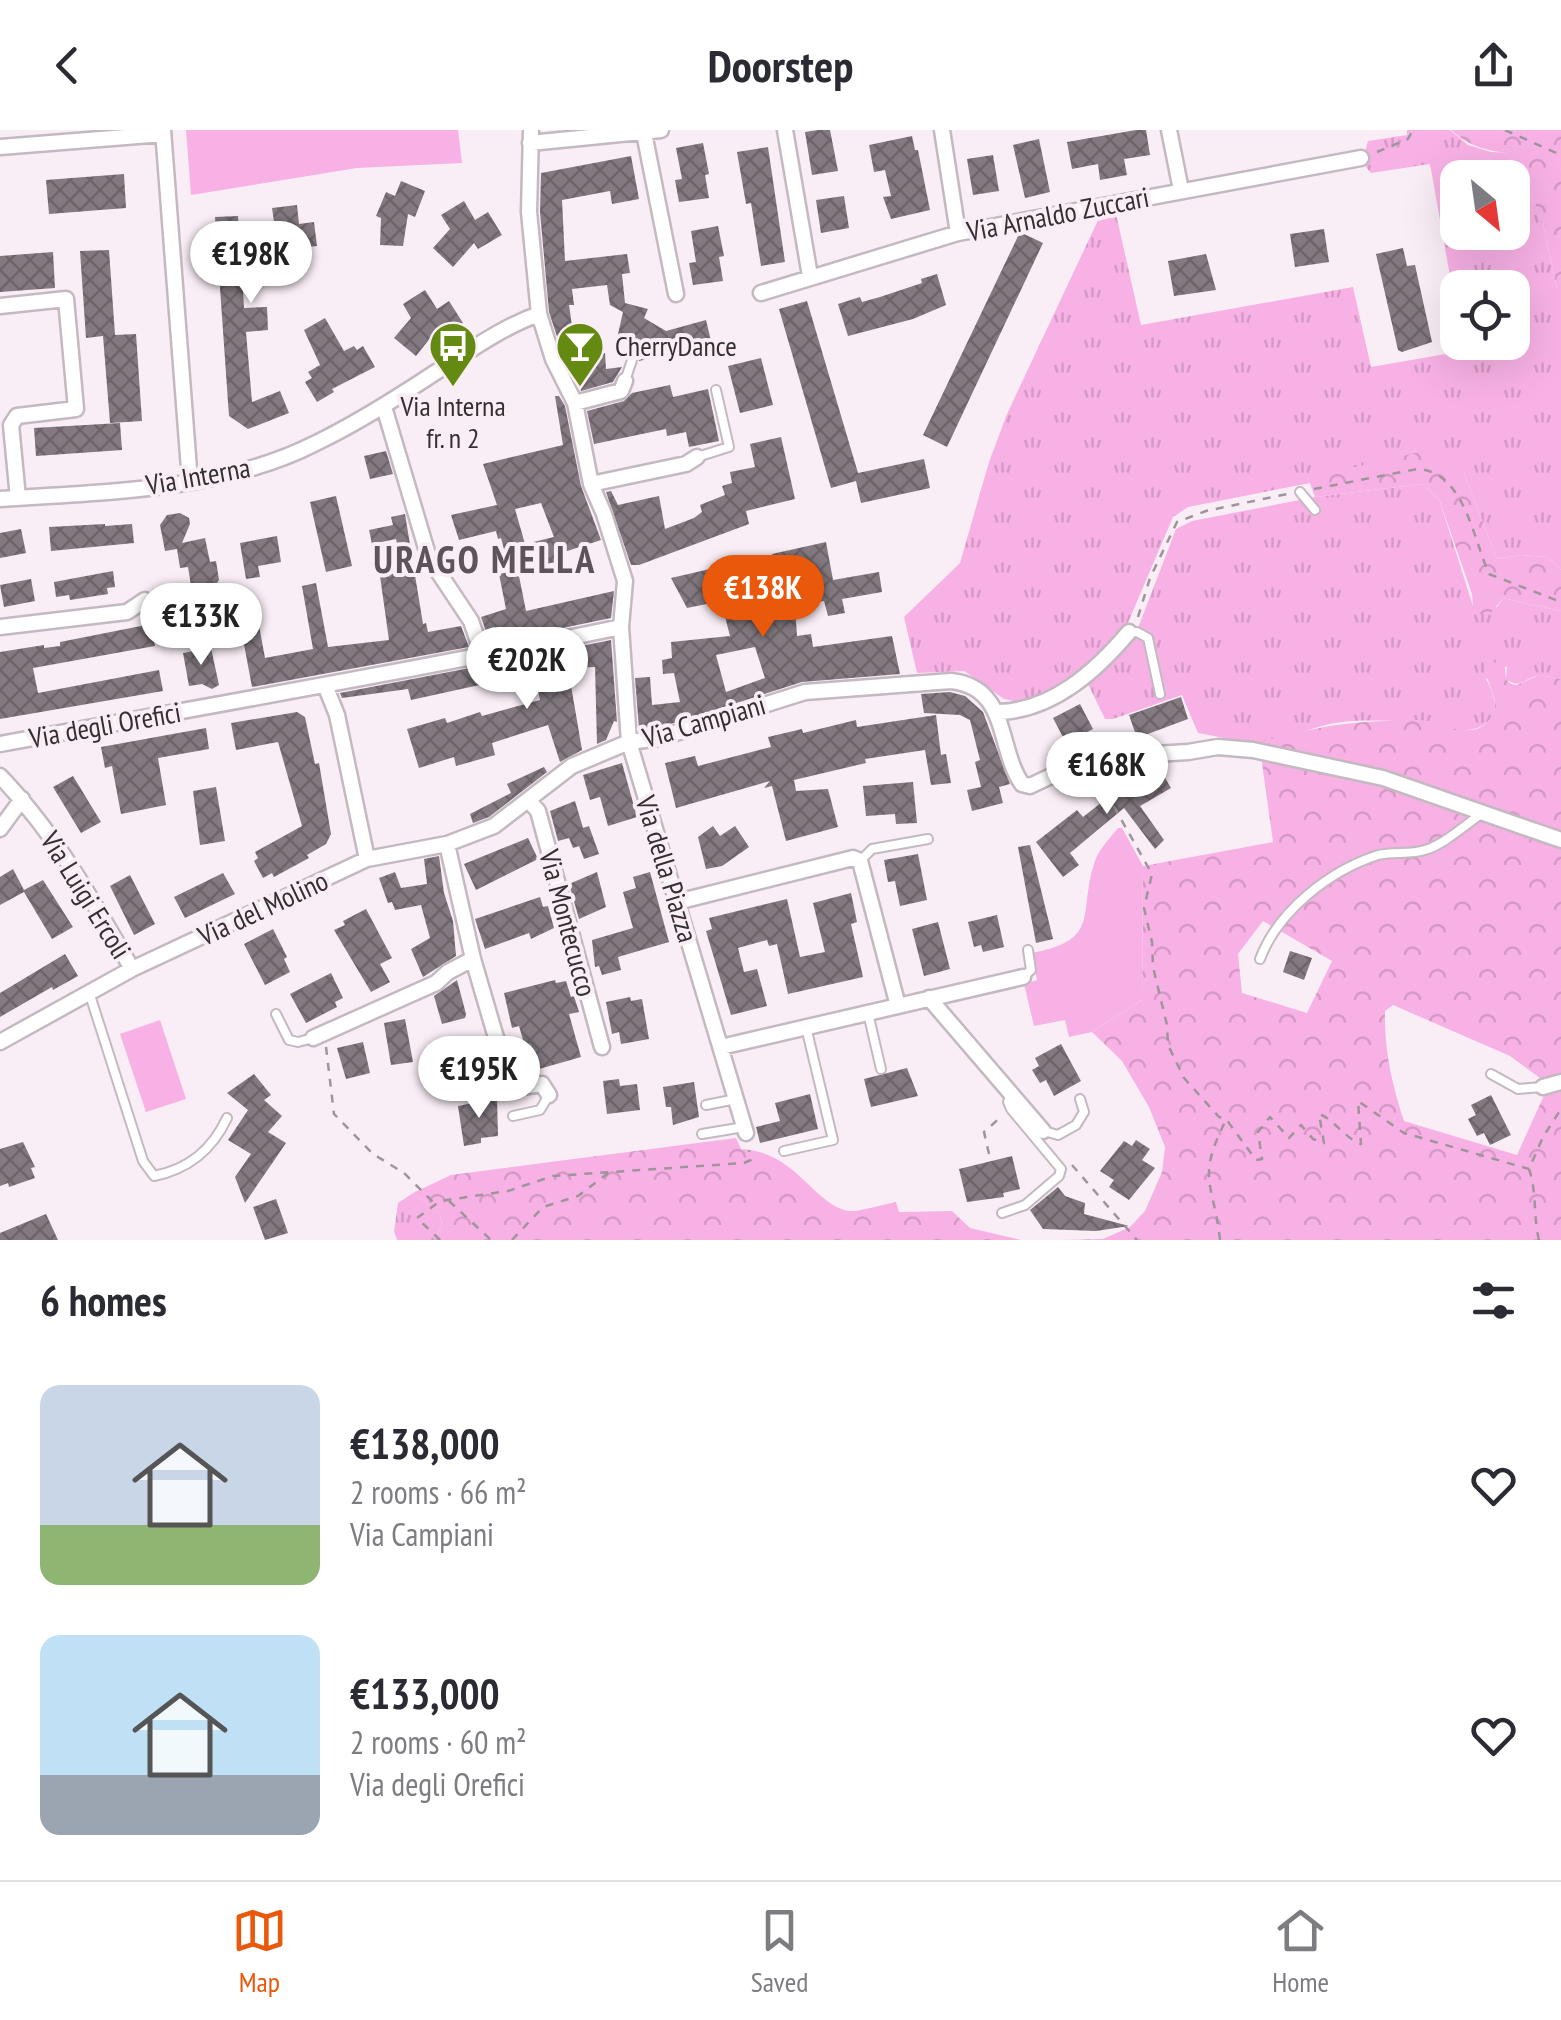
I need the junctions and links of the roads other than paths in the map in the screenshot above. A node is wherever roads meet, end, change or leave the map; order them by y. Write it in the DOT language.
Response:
graph roads {
  1 [pos="661,130"];
  2 [pos="785,130"];
  3 [pos="942,130"];
  4 [pos="1169,130"];
  5 [pos="163,132"];
  6 [pos="644,133"];
  7 [pos="530,137"];
  8 [pos="0,147"];
  9 [pos="1361,158"];
  10 [pos="1181,190"];
  11 [pos="958,233"];
  12 [pos="810,276"];
  13 [pos="760,293"];
  14 [pos="676,294"];
  15 [pos="0,306"];
  16 [pos="539,314"];
  17 [pos="632,360"];
  18 [pos="625,380"];
  19 [pos="716,390"];
  20 [pos="574,403"];
  21 [pos="384,406"];
  22 [pos="697,457"];
  23 [pos="190,482"];
  24 [pos="590,484"];
  25 [pos="1300,492"];
  26 [pos="18,498"];
  27 [pos="0,499"];
  28 [pos="1315,510"];
  29 [pos="145,600"];
  30 [pos="0,627"];
  31 [pos="622,627"];
  32 [pos="1130,632"];
  33 [pos="484,656"];
  34 [pos="324,684"];
  35 [pos="1160,694"];
  36 [pos="998,712"];
  37 [pos="630,742"];
  38 [pos="0,744"];
  39 [pos="0,776"];
  40 [pos="22,799"];
  41 [pos="530,801"];
  42 [pos="1484,812"];
  43 [pos="0,830"];
  44 [pos="928,840"];
  45 [pos="1561,840"];
  46 [pos="447,844"];
  47 [pos="367,859"];
  48 [pos="860,861"];
  49 [pos="677,902"];
  50 [pos="1028,950"];
  51 [pos="473,959"];
  52 [pos="1260,960"];
  53 [pos="132,969"];
  54 [pos="1023,976"];
  55 [pos="89,992"];
  56 [pos="929,998"];
  57 [pos="898,1006"];
  58 [pos="868,1013"];
  59 [pos="276,1014"];
  60 [pos="806,1027"];
  61 [pos="319,1038"];
  62 [pos="0,1042"];
  63 [pos="602,1047"];
  64 [pos="721,1047"];
  65 [pos="881,1069"];
  66 [pos="1491,1074"];
  67 [pos="1561,1082"];
  68 [pos="1543,1087"];
  69 [pos="549,1096"];
  70 [pos="1080,1098"];
  71 [pos="736,1100"];
  72 [pos="1010,1102"];
  73 [pos="706,1106"];
  74 [pos="513,1116"];
  75 [pos="227,1118"];
  76 [pos="745,1130"];
  77 [pos="1043,1131"];
  78 [pos="702,1134"];
  79 [pos="784,1151"];
  80 [pos="1002,1213"];
  1 -- 6 [label="street"];
  2 -- 12 [label="street"];
  3 -- 11 [label="street"];
  4 -- 10 [label="street"];
  5 -- 8 [label="street"];
  5 -- 23 [label="street"];
  6 -- 7 [label="street"];
  6 -- 14 [label="street"];
  7 -- 16 [label="street, Via della Piazza"];
  9 -- 10 [label="street, Via Arnaldo Zuccari"];
  10 -- 11 [label="street, Via Arnaldo Zuccari"];
  11 -- 12 [label="street, Via Arnaldo Zuccari"];
  12 -- 13 [label="street, Via Arnaldo Zuccari"];
  15 -- 26 [label="street"];
  16 -- 20 [label="street, Via della Piazza"];
  16 -- 21 [label="street, Via Interna"];
  17 -- 18 [label="lane"];
  18 -- 20 [label="street"];
  19 -- 22 [label="lane"];
  20 -- 24 [label="street, Via della Piazza"];
  21 -- 23 [label="street, Via Interna"];
  21 -- 33 [label="street"];
  22 -- 24 [label="street"];
  23 -- 26 [label="street, Via Interna"];
  24 -- 31 [label="street, Via della Piazza"];
  25 -- 28 [label="lane"];
  26 -- 27 [label="street, Via Interna"];
  29 -- 30 [label="street"];
  31 -- 33 [label="street, Via degli Orefici"];
  31 -- 37 [label="street, Via della Piazza"];
  32 -- 35 [label="lane"];
  32 -- 36 [label="street"];
  33 -- 34 [label="street, Via degli Orefici"];
  34 -- 38 [label="street, Via degli Orefici"];
  34 -- 47 [label="street"];
  36 -- 37 [label="street, Via Campiani"];
  36 -- 42 [label="street"];
  37 -- 41 [label="street, Via Campiani"];
  37 -- 49 [label="street, Via della Piazza"];
  39 -- 40 [label="street, Via Luigi Ercoli"];
  40 -- 43 [label="street"];
  40 -- 53 [label="street, Via Luigi Ercoli"];
  41 -- 46 [label="street, Via Campiani"];
  41 -- 63 [label="street, Via Montecucco"];
  42 -- 45 [label="street"];
  42 -- 52 [label="lane"];
  44 -- 48 [label="lane"];
  46 -- 47 [label="street, Via Campiani"];
  46 -- 51 [label="street"];
  47 -- 53 [label="street, Via del Molino"];
  48 -- 49 [label="street"];
  48 -- 57 [label="street"];
  49 -- 64 [label="street, Via della Piazza"];
  50 -- 54 [label="lane"];
  51 -- 61 [label="street"];
  51 -- 69 [label="street"];
  53 -- 55 [label="street, Via del Molino"];
  54 -- 56 [label="street"];
  55 -- 62 [label="street, Via del Molino"];
  55 -- 75 [label="lane"];
  56 -- 57 [label="street"];
  56 -- 72 [label="street"];
  57 -- 58 [label="street"];
  58 -- 60 [label="street"];
  58 -- 65 [label="lane"];
  59 -- 61 [label="lane"];
  60 -- 64 [label="street"];
  60 -- 79 [label="lane"];
  64 -- 71 [label="street, Via della Piazza"];
  66 -- 68 [label="lane"];
  67 -- 68 [label="street"];
  69 -- 74 [label="lane"];
  70 -- 77 [label="lane"];
  71 -- 73 [label="lane"];
  71 -- 76 [label="street, Via della Piazza"];
  72 -- 77 [label="street"];
  72 -- 80 [label="lane"];
  76 -- 78 [label="lane"];
}
